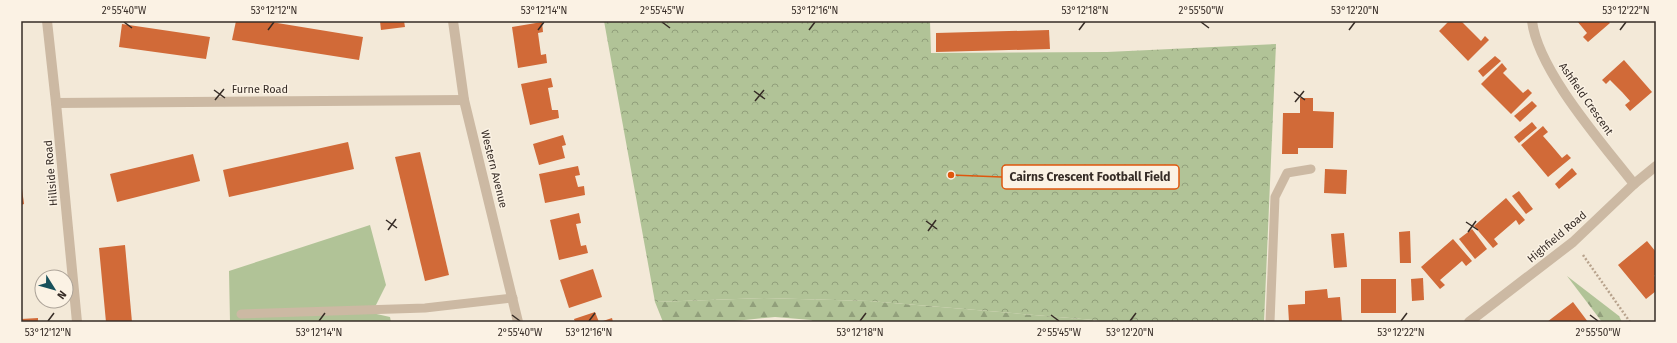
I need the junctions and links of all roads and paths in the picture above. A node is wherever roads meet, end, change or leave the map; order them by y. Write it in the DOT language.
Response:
graph roads {
  1 [pos="47,21"];
  2 [pos="452,21"];
  3 [pos="1532,21"];
  4 [pos="464,100"];
  5 [pos="56,103"];
  6 [pos="1656,166"];
  7 [pos="1311,169"];
  8 [pos="1634,184"];
  9 [pos="1573,242"];
  10 [pos="513,298"];
  11 [pos="241,314"];
  12 [pos="77,322"];
  13 [pos="518,322"];
  14 [pos="1270,322"];
  15 [pos="1469,322"];
  16 [pos="1630,322"];
  1 -- 5 [label="street, Hillside Road"];
  2 -- 4 [label="street, Western Avenue"];
  3 -- 8 [label="street, Ashfield Crescent"];
  4 -- 5 [label="street, Furne Road"];
  4 -- 10 [label="street, Western Avenue"];
  5 -- 12 [label="street, Hillside Road"];
  6 -- 8 [label="street, Highfield Road"];
  7 -- 14 [label="lane"];
  8 -- 9 [label="street, Highfield Road"];
  9 -- 15 [label="street, Highfield Road"];
  9 -- 16 [label="path"];
  10 -- 11 [label="lane"];
  10 -- 13 [label="street, Western Avenue"];
}
